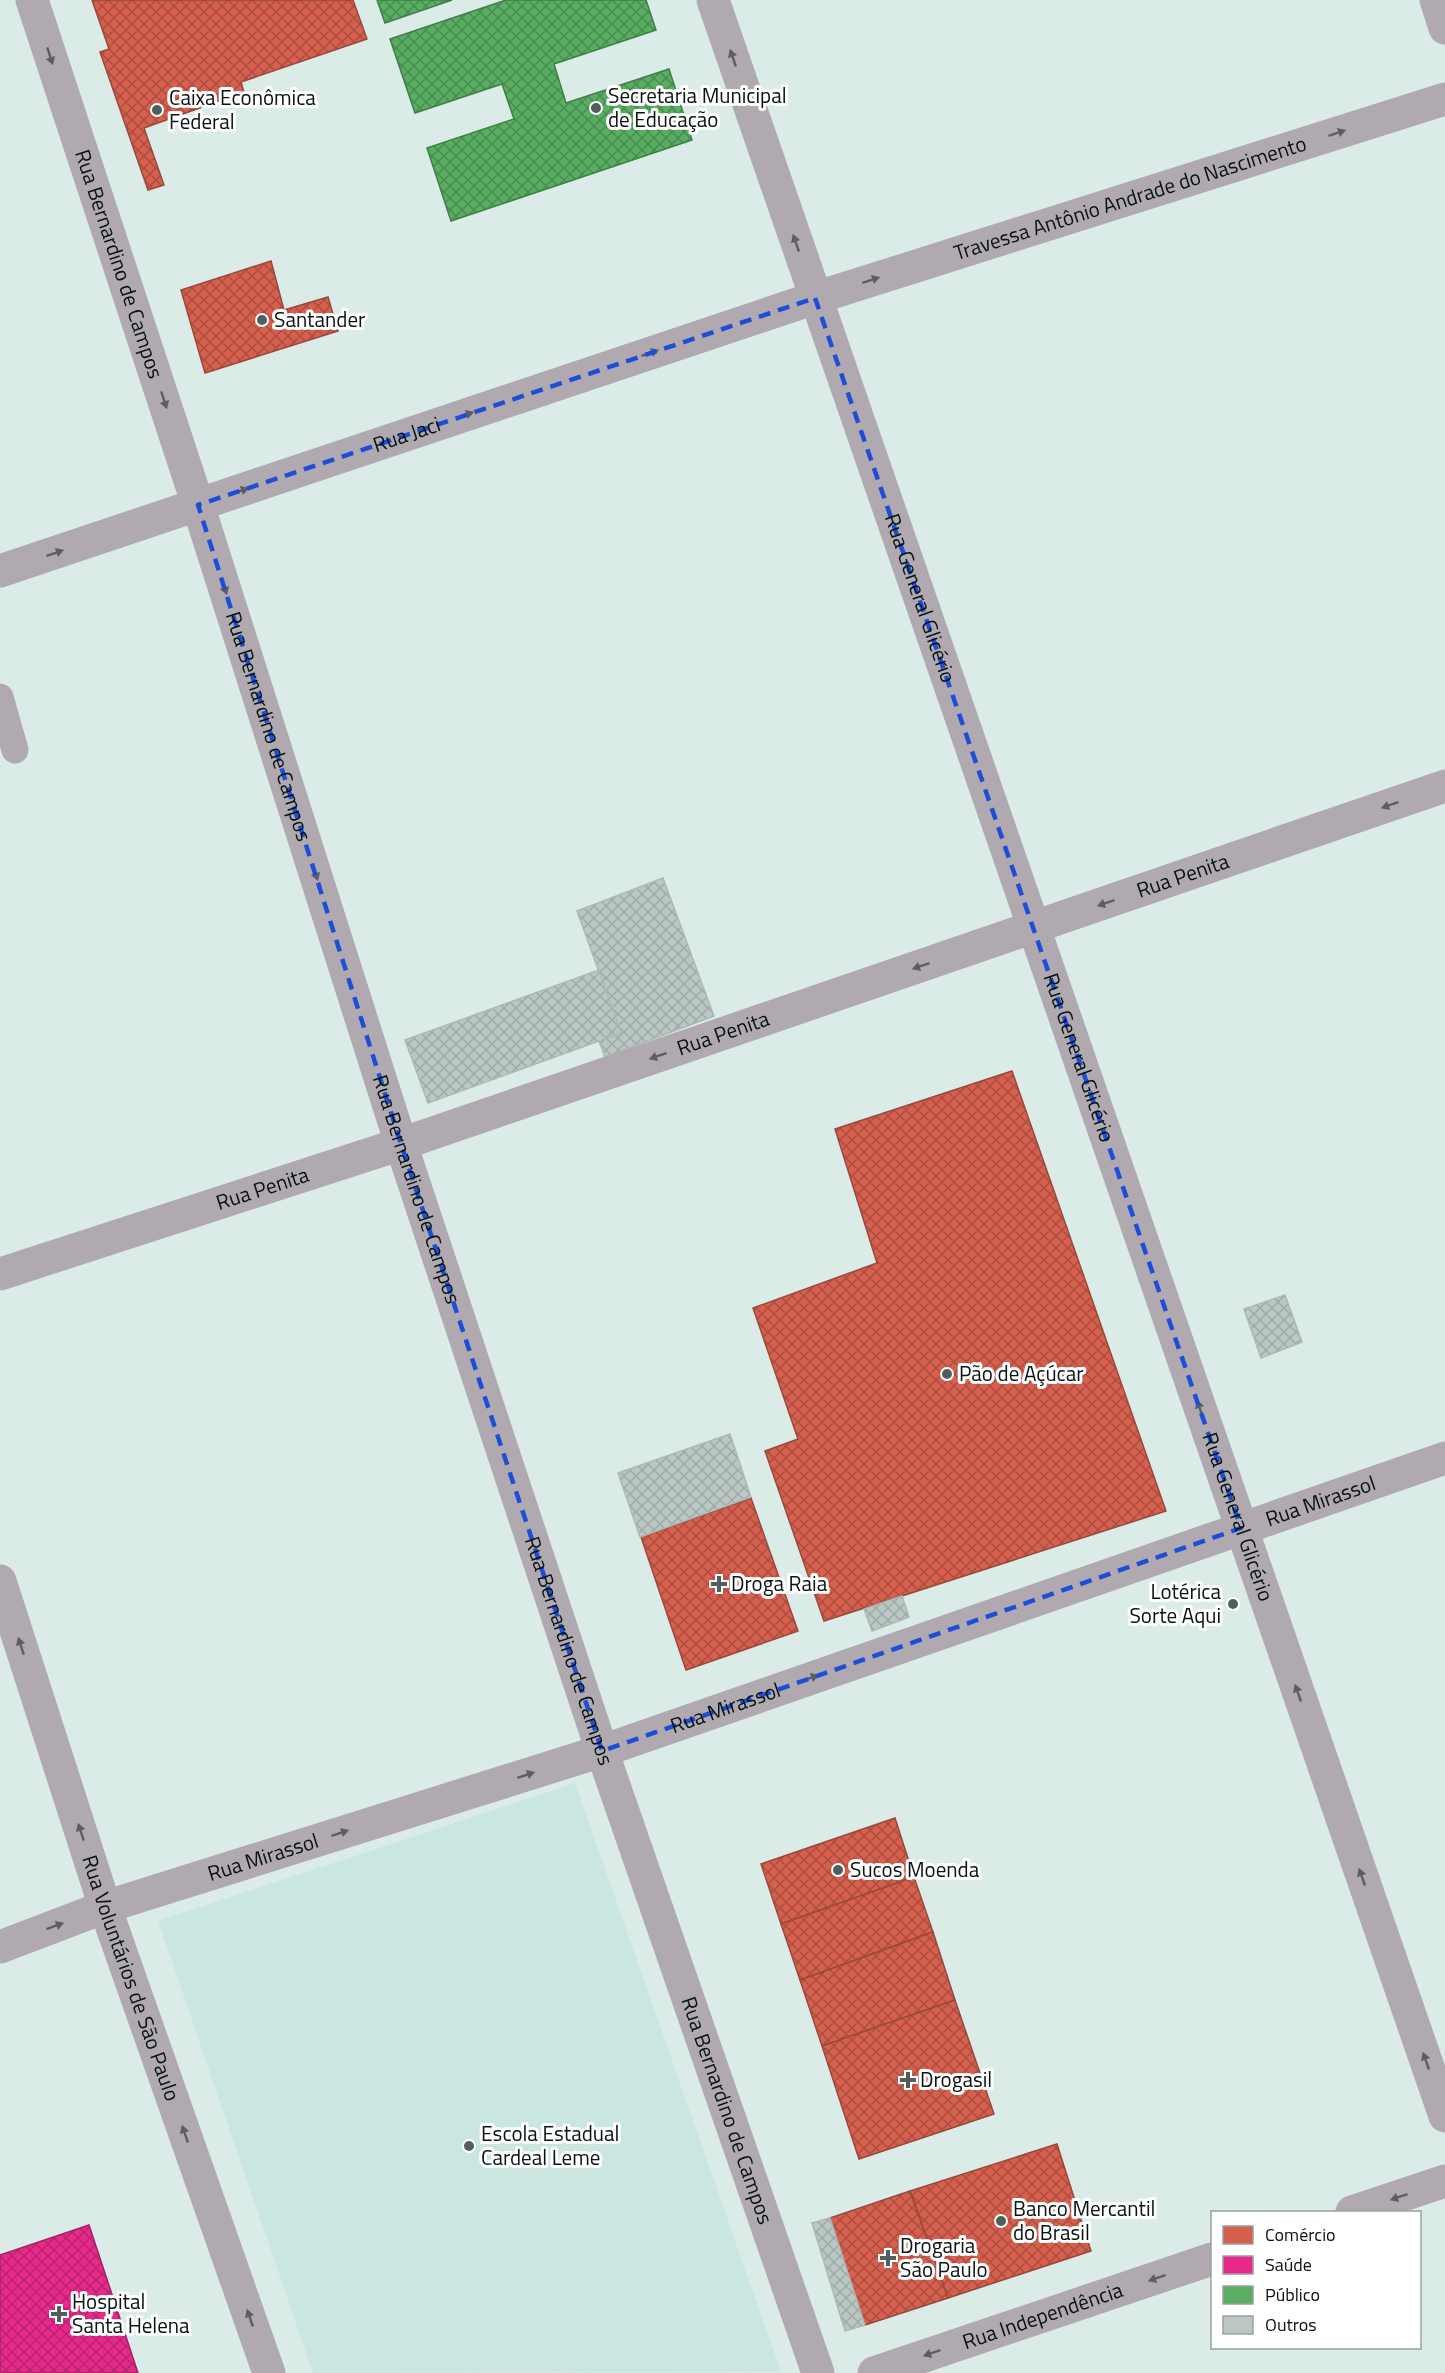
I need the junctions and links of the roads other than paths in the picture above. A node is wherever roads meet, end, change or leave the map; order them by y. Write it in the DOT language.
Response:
graph roads {
  1 [pos="32,0"];
  2 [pos="712,0"];
  3 [pos="1436,0"];
  4 [pos="1445,28"];
  5 [pos="1445,99"];
  6 [pos="815,298"];
  7 [pos="198,505"];
  8 [pos="0,571"];
  9 [pos="0,697"];
  10 [pos="15,750"];
  11 [pos="1445,786"];
  12 [pos="1034,927"];
  13 [pos="401,1144"];
  14 [pos="0,1274"];
  15 [pos="1445,1458"];
  16 [pos="1241,1528"];
  17 [pos="0,1581"];
  18 [pos="602,1750"];
  19 [pos="105,1907"];
  20 [pos="0,1947"];
  21 [pos="1445,2116"];
  22 [pos="1445,2181"];
  23 [pos="1355,2211"];
  24 [pos="1211,2259"];
  25 [pos="269,2373"];
  26 [pos="818,2373"];
  27 [pos="874,2373"];
  1 -- 7 [label="street, Rua Bernardino de Campos, one-way"];
  6 -- 2 [label="street, Rua General Glicério, one-way"];
  3 -- 4 [label="street"];
  6 -- 5 [label="street, Travessa Antônio Andrade do Nascimento, one-way"];
  7 -- 6 [label="street, Rua Jaci, one-way"];
  6 -- 12 [label="street, Rua General Glicério"];
  8 -- 7 [label="street, Rua Jaci, one-way"];
  7 -- 13 [label="street, Rua Bernardino de Campos, one-way"];
  9 -- 10 [label="lane"];
  11 -- 12 [label="street, Rua Penita, one-way"];
  12 -- 13 [label="street, Rua Penita, one-way"];
  16 -- 12 [label="street, Rua General Glicério, one-way"];
  13 -- 14 [label="street, Rua Penita"];
  13 -- 18 [label="street, Rua Bernardino de Campos"];
  15 -- 16 [label="street, Rua Mirassol"];
  18 -- 16 [label="street, Rua Mirassol, one-way"];
  21 -- 16 [label="street, Rua General Glicério, one-way"];
  19 -- 17 [label="street, Rua Voluntários de São Paulo, one-way"];
  19 -- 18 [label="street, Rua Mirassol, one-way"];
  18 -- 26 [label="street, Rua Bernardino de Campos"];
  20 -- 19 [label="street, Rua Mirassol, one-way"];
  25 -- 19 [label="street, Rua Voluntários de São Paulo, one-way"];
  22 -- 23 [label="street, one-way"];
  24 -- 27 [label="street, Rua Independência, one-way"];
}
